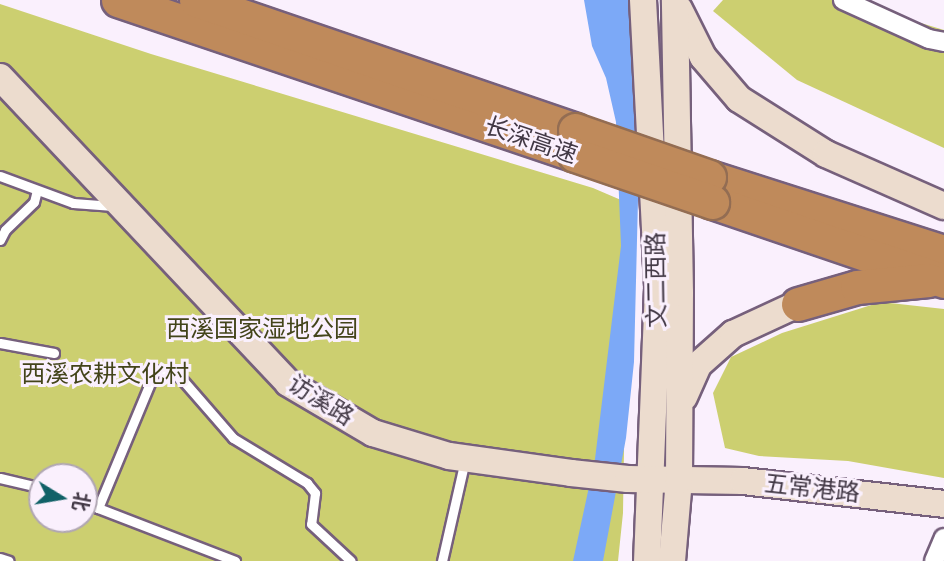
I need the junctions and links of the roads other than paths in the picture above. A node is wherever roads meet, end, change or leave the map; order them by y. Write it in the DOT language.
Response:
graph roads {
  1 [pos="118,0"];
  2 [pos="196,0"];
  3 [pos="643,0"];
  4 [pos="843,0"];
  5 [pos="676,1"];
  6 [pos="944,42"];
  7 [pos="0,78"];
  8 [pos="575,142"];
  9 [pos="0,176"];
  10 [pos="37,190"];
  11 [pos="121,206"];
  12 [pos="944,206"];
  13 [pos="0,240"];
  14 [pos="942,271"];
  15 [pos="798,304"];
  16 [pos="0,343"];
  17 [pos="54,353"];
  18 [pos="679,408"];
  19 [pos="465,458"];
  20 [pos="0,478"];
  21 [pos="653,480"];
  22 [pos="28,485"];
  23 [pos="944,504"];
  24 [pos="99,508"];
  25 [pos="944,538"];
  26 [pos="0,558"];
  27 [pos="9,561"];
  28 [pos="235,561"];
  29 [pos="351,561"];
  30 [pos="442,561"];
  31 [pos="648,561"];
  32 [pos="672,561"];
  33 [pos="934,561"];
  1 -- 8 [label="highway, 长深高速"];
  2 -- 8 [label="highway, 长深高速"];
  3 -- 21 [label="main road, 文二西路"];
  4 -- 6 [label="street"];
  5 -- 12 [label="main road"];
  5 -- 18 [label="main road, 文二西路"];
  7 -- 11 [label="main road, 访溪路"];
  8 -- 14 [label="highway, 长深高速, bridge"];
  9 -- 10 [label="lane"];
  10 -- 11 [label="lane"];
  10 -- 13 [label="lane"];
  11 -- 19 [label="main road, 访溪路"];
  14 -- 15 [label="highway"];
  15 -- 18 [label="main road"];
  16 -- 17 [label="lane"];
  18 -- 21 [label="main road, 文二西路"];
  19 -- 21 [label="main road, 访溪路"];
  19 -- 30 [label="lane"];
  20 -- 22 [label="lane"];
  21 -- 23 [label="main road, 五常港路"];
  21 -- 31 [label="main road, 文二西路"];
  21 -- 32 [label="main road, 文二西路"];
  24 -- 28 [label="lane"];
  24 -- 29 [label="lane"];
  25 -- 33 [label="street"];
  26 -- 27 [label="lane"];
}
